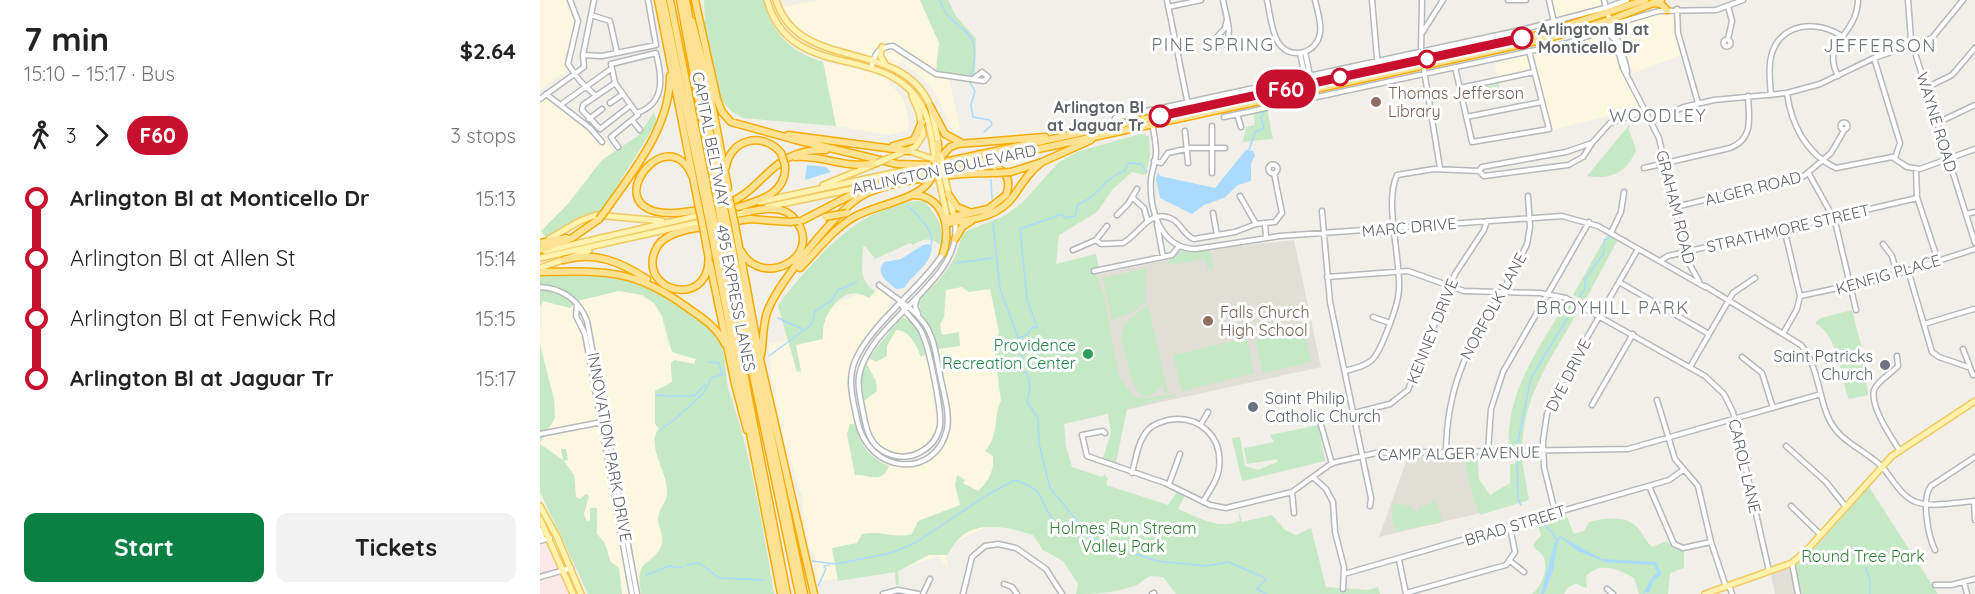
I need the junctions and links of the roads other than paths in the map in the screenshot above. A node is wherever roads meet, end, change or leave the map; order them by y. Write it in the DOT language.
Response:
graph roads {
  1 [pos="570,0"];
  2 [pos="594,0"];
  3 [pos="648,0"];
  4 [pos="658,0"];
  5 [pos="663,0"];
  6 [pos="670,0"];
  7 [pos="680,0"];
  8 [pos="686,0"];
  9 [pos="695,0"];
  10 [pos="767,0"];
  11 [pos="776,0"];
  12 [pos="1167,0"];
  13 [pos="1201,0"];
  14 [pos="1223,0"];
  15 [pos="1267,0"];
  16 [pos="1315,0"];
  17 [pos="1372,0"];
  18 [pos="1422,0"];
  19 [pos="1443,0"];
  20 [pos="1508,0"];
  21 [pos="1526,0"];
  22 [pos="1549,0"];
  23 [pos="1605,0"];
  24 [pos="1627,0"];
  25 [pos="1661,0"];
  26 [pos="1743,0"];
  27 [pos="1858,0"];
  28 [pos="1908,0"];
  29 [pos="1963,0"];
  30 [pos="1638,2"];
  31 [pos="1648,2"];
  32 [pos="1728,6"];
  33 [pos="1168,7"];
  34 [pos="1677,9"];
  35 [pos="1422,10"];
  36 [pos="1667,10"];
  37 [pos="1432,14"];
  38 [pos="591,15"];
  39 [pos="688,15"];
  40 [pos="1609,15"];
  41 [pos="1227,20"];
  42 [pos="1554,22"];
  43 [pos="1622,22"];
  44 [pos="1421,33"];
  45 [pos="1615,37"];
  46 [pos="1843,38"];
  47 [pos="1728,39"];
  48 [pos="1913,45"];
  49 [pos="882,47"];
  50 [pos="1975,48"];
  51 [pos="668,51"];
  52 [pos="1491,51"];
  53 [pos="1529,51"];
  54 [pos="1421,52"];
  55 [pos="617,53"];
  56 [pos="1302,53"];
  57 [pos="1479,54"];
  58 [pos="583,55"];
  59 [pos="1874,58"];
  60 [pos="1487,60"];
  61 [pos="873,61"];
  62 [pos="1422,63"];
  63 [pos="1378,65"];
  64 [pos="887,66"];
  65 [pos="1455,67"];
  66 [pos="871,68"];
  67 [pos="612,69"];
  68 [pos="1534,72"];
  69 [pos="574,74"];
  70 [pos="1424,74"];
  71 [pos="1307,76"];
  72 [pos="1838,76"];
  73 [pos="973,79"];
  74 [pos="615,83"];
  75 [pos="1339,84"];
  76 [pos="1267,85"];
  77 [pos="585,86"];
  78 [pos="1460,88"];
  79 [pos="1926,88"];
  80 [pos="909,89"];
  81 [pos="1341,91"];
  82 [pos="1269,93"];
  83 [pos="1787,93"];
  84 [pos="546,94"];
  85 [pos="623,94"];
  86 [pos="1771,94"];
  87 [pos="596,96"];
  88 [pos="1281,96"];
  89 [pos="1748,96"];
  90 [pos="540,99"];
  91 [pos="1187,102"];
  92 [pos="1542,102"];
  93 [pos="563,103"];
  94 [pos="1698,103"];
  95 [pos="610,104"];
  96 [pos="1283,104"];
  97 [pos="631,105"];
  98 [pos="1975,105"];
  99 [pos="930,106"];
  100 [pos="602,109"];
  101 [pos="1189,110"];
  102 [pos="1645,111"];
  103 [pos="637,113"];
  104 [pos="1238,114"];
  105 [pos="1224,117"];
  106 [pos="1466,117"];
  107 [pos="1151,118"];
  108 [pos="589,119"];
  109 [pos="633,121"];
  110 [pos="922,122"];
  111 [pos="1652,122"];
  112 [pos="1937,123"];
  113 [pos="1212,126"];
  114 [pos="1241,127"];
  115 [pos="1114,129"];
  116 [pos="1845,129"];
  117 [pos="640,130"];
  118 [pos="760,131"];
  119 [pos="1185,131"];
  120 [pos="1075,134"];
  121 [pos="602,142"];
  122 [pos="938,143"];
  123 [pos="963,143"];
  124 [pos="1592,143"];
  125 [pos="1055,145"];
  126 [pos="880,146"];
  127 [pos="618,147"];
  128 [pos="1210,147"];
  129 [pos="1225,148"];
  130 [pos="1975,149"];
  131 [pos="1187,150"];
  132 [pos="841,151"];
  133 [pos="909,151"];
  134 [pos="1896,158"];
  135 [pos="1948,158"];
  136 [pos="783,159"];
  137 [pos="1825,160"];
  138 [pos="936,161"];
  139 [pos="1154,161"];
  140 [pos="1042,162"];
  141 [pos="1188,162"];
  142 [pos="877,163"];
  143 [pos="1666,163"];
  144 [pos="1440,168"];
  145 [pos="1644,168"];
  146 [pos="947,169"];
  147 [pos="1916,169"];
  148 [pos="1479,171"];
  149 [pos="1212,172"];
  150 [pos="1274,173"];
  151 [pos="1809,174"];
  152 [pos="693,178"];
  153 [pos="942,179"];
  154 [pos="891,181"];
  155 [pos="728,188"];
  156 [pos="1137,189"];
  157 [pos="1624,192"];
  158 [pos="948,194"];
  159 [pos="793,195"];
  160 [pos="1240,196"];
  161 [pos="1528,196"];
  162 [pos="904,197"];
  163 [pos="1133,198"];
  164 [pos="1917,198"];
  165 [pos="714,200"];
  166 [pos="880,205"];
  167 [pos="739,207"];
  168 [pos="1676,207"];
  169 [pos="1322,211"];
  170 [pos="1975,212"];
  171 [pos="745,213"];
  172 [pos="1213,213"];
  173 [pos="978,214"];
  174 [pos="1966,214"];
  175 [pos="1117,215"];
  176 [pos="1529,217"];
  177 [pos="1833,217"];
  178 [pos="1147,219"];
  179 [pos="1156,219"];
  180 [pos="678,220"];
  181 [pos="803,220"];
  182 [pos="951,220"];
  183 [pos="1487,221"];
  184 [pos="1589,222"];
  185 [pos="1256,224"];
  186 [pos="1264,224"];
  187 [pos="1107,226"];
  188 [pos="1395,228"];
  189 [pos="1784,228"];
  190 [pos="719,229"];
  191 [pos="1611,233"];
  192 [pos="1324,234"];
  193 [pos="578,235"];
  194 [pos="1217,235"];
  195 [pos="1266,238"];
  196 [pos="627,239"];
  197 [pos="955,239"];
  198 [pos="1096,240"];
  199 [pos="540,243"];
  200 [pos="738,243"];
  201 [pos="1975,243"];
  202 [pos="1883,244"];
  203 [pos="1179,246"];
  204 [pos="1638,249"];
  205 [pos="1975,249"];
  206 [pos="1072,250"];
  207 [pos="540,251"];
  208 [pos="708,252"];
  209 [pos="1685,252"];
  210 [pos="943,253"];
  211 [pos="1163,257"];
  212 [pos="540,258"];
  213 [pos="564,260"];
  214 [pos="1660,261"];
  215 [pos="1938,261"];
  216 [pos="540,270"];
  217 [pos="1908,270"];
  218 [pos="1094,271"];
  219 [pos="1398,272"];
  220 [pos="1897,274"];
  221 [pos="1327,277"];
  222 [pos="1755,278"];
  223 [pos="1619,282"];
  224 [pos="879,285"];
  225 [pos="1450,286"];
  226 [pos="1850,286"];
  227 [pos="540,287"];
  228 [pos="1705,287"];
  229 [pos="781,288"];
  230 [pos="924,288"];
  231 [pos="666,292"];
  232 [pos="1500,292"];
  233 [pos="1548,294"];
  234 [pos="1800,297"];
  235 [pos="1729,301"];
  236 [pos="577,303"];
  237 [pos="901,303"];
  238 [pos="905,308"];
  239 [pos="1974,309"];
  240 [pos="1856,310"];
  241 [pos="1600,315"];
  242 [pos="1373,317"];
  243 [pos="923,322"];
  244 [pos="1390,323"];
  245 [pos="1924,324"];
  246 [pos="1784,332"];
  247 [pos="1633,334"];
  248 [pos="1709,334"];
  249 [pos="1963,349"];
  250 [pos="729,356"];
  251 [pos="1897,356"];
  252 [pos="1742,357"];
  253 [pos="760,358"];
  254 [pos="1690,367"];
  255 [pos="1968,367"];
  256 [pos="1345,371"];
  257 [pos="1973,375"];
  258 [pos="1821,394"];
  259 [pos="1657,400"];
  260 [pos="1975,401"];
  261 [pos="1592,405"];
  262 [pos="1773,408"];
  263 [pos="1208,412"];
  264 [pos="1353,413"];
  265 [pos="1735,419"];
  266 [pos="603,422"];
  267 [pos="1201,424"];
  268 [pos="1321,425"];
  269 [pos="1105,433"];
  270 [pos="540,434"];
  271 [pos="1669,439"];
  272 [pos="1786,446"];
  273 [pos="1488,451"];
  274 [pos="1543,451"];
  275 [pos="1900,451"];
  276 [pos="1446,452"];
  277 [pos="1180,454"];
  278 [pos="1363,456"];
  279 [pos="1975,457"];
  280 [pos="610,458"];
  281 [pos="1332,464"];
  282 [pos="1882,467"];
  283 [pos="1683,470"];
  284 [pos="759,471"];
  285 [pos="1132,473"];
  286 [pos="1313,477"];
  287 [pos="1169,484"];
  288 [pos="1649,486"];
  289 [pos="1292,492"];
  290 [pos="1974,501"];
  291 [pos="1203,502"];
  292 [pos="1927,503"];
  293 [pos="540,506"];
  294 [pos="1370,506"];
  295 [pos="1791,506"];
  296 [pos="1846,507"];
  297 [pos="1555,512"];
  298 [pos="1294,513"];
  299 [pos="540,519"];
  300 [pos="1975,520"];
  301 [pos="1510,527"];
  302 [pos="540,530"];
  303 [pos="1821,535"];
  304 [pos="550,538"];
  305 [pos="542,540"];
  306 [pos="1711,542"];
  307 [pos="1935,550"];
  308 [pos="1399,560"];
  309 [pos="1510,561"];
  310 [pos="1792,563"];
  311 [pos="570,568"];
  312 [pos="563,571"];
  313 [pos="1524,572"];
  314 [pos="1770,572"];
  315 [pos="1344,574"];
  316 [pos="540,577"];
  317 [pos="930,579"];
  318 [pos="1975,579"];
  319 [pos="1964,582"];
  320 [pos="1004,584"];
  321 [pos="1935,585"];
  322 [pos="1727,586"];
  323 [pos="1343,589"];
  324 [pos="1607,589"];
  325 [pos="784,593"];
  326 [pos="1406,593"];
  327 [pos="573,594"];
  328 [pos="581,594"];
  329 [pos="632,594"];
  330 [pos="637,594"];
  331 [pos="797,594"];
  332 [pos="804,594"];
  333 [pos="813,594"];
  334 [pos="883,594"];
  335 [pos="918,594"];
  336 [pos="923,594"];
  337 [pos="963,594"];
  338 [pos="1017,594"];
  339 [pos="1062,594"];
  340 [pos="1613,594"];
  341 [pos="1707,594"];
  342 [pos="1732,594"];
  343 [pos="1798,594"];
  344 [pos="1966,594"];
  1 -- 69 [label="street"];
  2 -- 38 [label="street"];
  3 -- 55 [label="street"];
  4 -- 51 [label="highway"];
  5 -- 165 [label="highway, CAPITAL BELTWAY"];
  6 -- 165 [label="highway, 495 EXPRESS LANES"];
  7 -- 165 [label="highway, 495 EXPRESS LANES"];
  8 -- 39 [label="highway, CAPITAL BELTWAY"];
  9 -- 118 [label="highway"];
  10 -- 66 [label="main road"];
  11 -- 61 [label="main road"];
  12 -- 33 [label="street"];
  13 -- 33 [label="street"];
  14 -- 41 [label="street"];
  15 -- 56 [label="street"];
  16 -- 56 [label="street"];
  17 -- 63 [label="street"];
  18 -- 35 [label="street"];
  19 -- 37 [label="street"];
  20 -- 21 [label="street"];
  22 -- 42 [label="street"];
  23 -- 40 [label="street, GRAHAM ROAD"];
  24 -- 40 [label="street"];
  25 -- 31 [label="highway, ARLINGTON BOULEVARD"];
  26 -- 32 [label="street"];
  27 -- 46 [label="street"];
  28 -- 48 [label="street, WAYNE ROAD"];
  29 -- 48 [label="street"];
  30 -- 31 [label="highway, ARLINGTON BOULEVARD"];
  30 -- 40 [label="highway, ARLINGTON BOULEVARD"];
  31 -- 36 [label="highway"];
  31 -- 40 [label="highway, ARLINGTON BOULEVARD"];
  32 -- 34 [label="street"];
  32 -- 47 [label="street"];
  33 -- 91 [label="street"];
  34 -- 36 [label="street"];
  34 -- 94 [label="street"];
  35 -- 37 [label="street"];
  35 -- 44 [label="street"];
  36 -- 43 [label="street"];
  37 -- 44 [label="street"];
  38 -- 55 [label="street"];
  38 -- 58 [label="street"];
  39 -- 155 [label="highway"];
  39 -- 165 [label="highway, CAPITAL BELTWAY"];
  40 -- 42 [label="street"];
  40 -- 43 [label="street"];
  40 -- 45 [label="street, GRAHAM ROAD"];
  40 -- 52 [label="highway, ARLINGTON BOULEVARD"];
  40 -- 62 [label="highway, ARLINGTON BOULEVARD"];
  41 -- 41 [label="street"];
  42 -- 54 [label="street"];
  43 -- 45 [label="street"];
  44 -- 54 [label="street"];
  45 -- 53 [label="street"];
  45 -- 102 [label="street, GRAHAM ROAD"];
  46 -- 72 [label="street"];
  46 -- 86 [label="street"];
  48 -- 59 [label="street"];
  48 -- 79 [label="street, WAYNE ROAD"];
  49 -- 61 [label="street"];
  49 -- 64 [label="main road"];
  49 -- 73 [label="street"];
  50 -- 79 [label="street"];
  51 -- 152 [label="highway"];
  51 -- 193 [label="highway, bridge"];
  52 -- 57 [label="highway, ARLINGTON BOULEVARD"];
  52 -- 60 [label="highway"];
  53 -- 60 [label="street"];
  53 -- 68 [label="street"];
  54 -- 62 [label="street"];
  54 -- 63 [label="street"];
  55 -- 58 [label="street"];
  56 -- 71 [label="street"];
  57 -- 60 [label="highway"];
  57 -- 62 [label="highway, ARLINGTON BOULEVARD"];
  58 -- 69 [label="street"];
  59 -- 72 [label="street"];
  59 -- 134 [label="street"];
  60 -- 65 [label="street"];
  61 -- 64 [label="main road"];
  61 -- 66 [label="street"];
  62 -- 63 [label="highway, ARLINGTON BOULEVARD"];
  62 -- 70 [label="street"];
  62 -- 75 [label="highway, ARLINGTON BOULEVARD"];
  63 -- 71 [label="street"];
  63 -- 82 [label="highway, ARLINGTON BOULEVARD"];
  64 -- 99 [label="main road"];
  65 -- 70 [label="street"];
  65 -- 78 [label="street"];
  66 -- 80 [label="main road"];
  67 -- 74 [label="street"];
  67 -- 77 [label="street"];
  67 -- 103 [label="street"];
  68 -- 78 [label="street"];
  68 -- 92 [label="street"];
  69 -- 77 [label="street"];
  69 -- 84 [label="street"];
  70 -- 81 [label="street"];
  70 -- 144 [label="street"];
  71 -- 76 [label="street"];
  72 -- 83 [label="street"];
  74 -- 85 [label="street"];
  74 -- 87 [label="street"];
  75 -- 81 [label="street"];
  75 -- 88 [label="highway, ARLINGTON BOULEVARD"];
  76 -- 82 [label="street"];
  76 -- 91 [label="street"];
  77 -- 87 [label="street"];
  77 -- 93 [label="street"];
  78 -- 106 [label="street"];
  79 -- 112 [label="street, WAYNE ROAD"];
  80 -- 110 [label="main road"];
  80 -- 138 [label="main road"];
  81 -- 96 [label="street"];
  82 -- 101 [label="highway, ARLINGTON BOULEVARD"];
  83 -- 86 [label="street"];
  83 -- 137 [label="street"];
  84 -- 90 [label="street"];
  84 -- 121 [label="street"];
  85 -- 95 [label="street"];
  85 -- 97 [label="street"];
  86 -- 89 [label="street"];
  87 -- 108 [label="street"];
  88 -- 96 [label="street"];
  88 -- 107 [label="highway, ARLINGTON BOULEVARD"];
  89 -- 94 [label="street"];
  89 -- 143 [label="street"];
  91 -- 101 [label="street"];
  91 -- 107 [label="street"];
  92 -- 106 [label="street"];
  92 -- 106 [label="street"];
  94 -- 111 [label="street"];
  96 -- 104 [label="street"];
  97 -- 103 [label="street"];
  97 -- 108 [label="street"];
  98 -- 112 [label="street"];
  99 -- 122 [label="main road"];
  99 -- 123 [label="highway"];
  100 -- 108 [label="street"];
  101 -- 107 [label="highway, ARLINGTON BOULEVARD"];
  102 -- 111 [label="street, GRAHAM ROAD"];
  102 -- 124 [label="street"];
  103 -- 109 [label="street"];
  104 -- 105 [label="street"];
  104 -- 114 [label="street"];
  107 -- 115 [label="highway, ARLINGTON BOULEVARD"];
  107 -- 115 [label="street"];
  107 -- 125 [label="highway"];
  107 -- 139 [label="street"];
  109 -- 117 [label="street"];
  109 -- 127 [label="street"];
  110 -- 126 [label="highway"];
  110 -- 133 [label="main road"];
  111 -- 143 [label="street, GRAHAM ROAD"];
  112 -- 135 [label="street, WAYNE ROAD"];
  113 -- 128 [label="street"];
  115 -- 120 [label="highway, ARLINGTON BOULEVARD"];
  115 -- 125 [label="highway, ARLINGTON BOULEVARD"];
  115 -- 140 [label="highway"];
  116 -- 137 [label="street, ALGER ROAD"];
  118 -- 126 [label="highway"];
  118 -- 132 [label="highway"];
  119 -- 131 [label="street"];
  120 -- 123 [label="highway"];
  120 -- 138 [label="highway, ARLINGTON BOULEVARD"];
  122 -- 138 [label="highway"];
  123 -- 138 [label="highway"];
  124 -- 148 [label="street"];
  124 -- 148 [label="street"];
  125 -- 146 [label="highway, ARLINGTON BOULEVARD"];
  126 -- 133 [label="highway"];
  128 -- 129 [label="street"];
  128 -- 131 [label="street"];
  128 -- 149 [label="street"];
  130 -- 135 [label="street"];
  131 -- 139 [label="street"];
  131 -- 141 [label="street"];
  132 -- 136 [label="highway"];
  132 -- 138 [label="highway"];
  133 -- 138 [label="main road"];
  133 -- 142 [label="main road, bridge"];
  134 -- 137 [label="street"];
  134 -- 147 [label="street"];
  135 -- 147 [label="street"];
  135 -- 174 [label="street, WAYNE ROAD"];
  136 -- 142 [label="highway"];
  136 -- 152 [label="highway"];
  136 -- 155 [label="highway"];
  136 -- 167 [label="highway"];
  137 -- 151 [label="street, ALGER ROAD"];
  138 -- 153 [label="main road, bridge"];
  138 -- 159 [label="main road, ARLINGTON BOULEVARD"];
  138 -- 162 [label="highway, bridge"];
  139 -- 179 [label="street"];
  140 -- 173 [label="highway"];
  140 -- 229 [label="highway, bridge"];
  142 -- 159 [label="main road"];
  143 -- 145 [label="street"];
  143 -- 168 [label="street, GRAHAM ROAD"];
  144 -- 148 [label="street"];
  144 -- 188 [label="street"];
  146 -- 154 [label="highway, ARLINGTON BOULEVARD"];
  146 -- 173 [label="highway"];
  147 -- 164 [label="street"];
  150 -- 186 [label="street"];
  151 -- 168 [label="street, ALGER ROAD"];
  151 -- 177 [label="street"];
  152 -- 165 [label="highway"];
  153 -- 158 [label="main road"];
  153 -- 182 [label="main road"];
  154 -- 171 [label="main road, ARLINGTON BOULEVARD"];
  154 -- 181 [label="highway"];
  155 -- 165 [label="highway"];
  156 -- 163 [label="street"];
  157 -- 191 [label="street"];
  158 -- 173 [label="highway"];
  158 -- 182 [label="main road"];
  159 -- 167 [label="main road, ARLINGTON BOULEVARD"];
  160 -- 185 [label="street"];
  161 -- 176 [label="street, NORFOLK LANE"];
  162 -- 166 [label="highway"];
  162 -- 210 [label="highway"];
  163 -- 175 [label="street"];
  163 -- 178 [label="street"];
  164 -- 177 [label="street, STRATHMORE STREET"];
  164 -- 215 [label="street"];
  165 -- 190 [label="highway, CAPITAL BELTWAY, bridge"];
  165 -- 190 [label="highway, 495 EXPRESS LANES, bridge"];
  165 -- 190 [label="highway, bridge"];
  166 -- 181 [label="highway, bridge"];
  166 -- 229 [label="highway"];
  167 -- 180 [label="main road, ARLINGTON BOULEVARD"];
  168 -- 209 [label="street, GRAHAM ROAD"];
  169 -- 192 [label="street"];
  170 -- 174 [label="street"];
  171 -- 196 [label="main road, ARLINGTON BOULEVARD"];
  171 -- 200 [label="highway"];
  172 -- 194 [label="street"];
  173 -- 182 [label="highway"];
  173 -- 197 [label="highway"];
  174 -- 201 [label="street, WAYNE ROAD"];
  176 -- 183 [label="street, MARC DRIVE"];
  176 -- 184 [label="street, MARC DRIVE"];
  176 -- 232 [label="street, NORFOLK LANE"];
  177 -- 189 [label="street, STRATHMORE STREET"];
  177 -- 226 [label="street"];
  178 -- 179 [label="street"];
  178 -- 198 [label="street"];
  179 -- 194 [label="street"];
  179 -- 203 [label="street"];
  179 -- 211 [label="street"];
  180 -- 199 [label="main road"];
  180 -- 207 [label="main road, ARLINGTON BOULEVARD"];
  181 -- 208 [label="highway, bridge"];
  182 -- 197 [label="street"];
  182 -- 210 [label="street"];
  183 -- 188 [label="street, MARC DRIVE"];
  183 -- 225 [label="street, KENNEY DRIVE"];
  184 -- 191 [label="street, MARC DRIVE"];
  184 -- 233 [label="street"];
  185 -- 186 [label="street"];
  185 -- 194 [label="street"];
  186 -- 195 [label="street"];
  187 -- 198 [label="street"];
  188 -- 192 [label="street, MARC DRIVE"];
  188 -- 219 [label="street"];
  189 -- 209 [label="street, STRATHMORE STREET"];
  189 -- 234 [label="street"];
  190 -- 200 [label="highway"];
  190 -- 208 [label="highway"];
  190 -- 284 [label="highway, CAPITAL BELTWAY"];
  190 -- 325 [label="highway, 495 EXPRESS LANES"];
  190 -- 331 [label="highway, 495 EXPRESS LANES"];
  190 -- 332 [label="highway, CAPITAL BELTWAY"];
  191 -- 204 [label="street, MARC DRIVE"];
  192 -- 195 [label="street, MARC DRIVE"];
  192 -- 221 [label="street"];
  193 -- 199 [label="highway"];
  193 -- 207 [label="highway"];
  195 -- 203 [label="street, MARC DRIVE"];
  196 -- 212 [label="main road, ARLINGTON BOULEVARD"];
  196 -- 213 [label="main road"];
  197 -- 230 [label="street"];
  198 -- 206 [label="street"];
  200 -- 253 [label="highway"];
  202 -- 220 [label="street"];
  203 -- 211 [label="street"];
  204 -- 214 [label="street, MARC DRIVE"];
  204 -- 223 [label="street, DYE DRIVE"];
  205 -- 215 [label="street, KENFIG PLACE"];
  208 -- 250 [label="highway"];
  209 -- 214 [label="street, STRATHMORE STREET"];
  209 -- 228 [label="street, GRAHAM ROAD"];
  210 -- 237 [label="street"];
  211 -- 218 [label="street"];
  213 -- 216 [label="main road"];
  213 -- 231 [label="highway"];
  214 -- 228 [label="street, MARC DRIVE"];
  215 -- 217 [label="street, KENFIG PLACE"];
  216 -- 231 [label="highway"];
  217 -- 220 [label="street, KENFIG PLACE"];
  217 -- 245 [label="street"];
  219 -- 221 [label="street, CAROL LANE"];
  219 -- 225 [label="street, CAROL LANE"];
  219 -- 244 [label="street"];
  220 -- 226 [label="street, KENFIG PLACE"];
  221 -- 256 [label="street"];
  222 -- 235 [label="street"];
  223 -- 241 [label="street, DYE DRIVE"];
  223 -- 248 [label="street"];
  224 -- 237 [label="street"];
  225 -- 232 [label="street, CAROL LANE"];
  225 -- 264 [label="street, KENNEY DRIVE"];
  226 -- 234 [label="street, KENFIG PLACE"];
  226 -- 240 [label="street"];
  227 -- 236 [label="street"];
  228 -- 235 [label="street, GRAHAM ROAD"];
  229 -- 253 [label="highway"];
  230 -- 238 [label="street"];
  230 -- 243 [label="street"];
  231 -- 250 [label="highway"];
  232 -- 233 [label="street, CAROL LANE"];
  232 -- 276 [label="street, NORFOLK LANE"];
  233 -- 241 [label="street, CAROL LANE"];
  233 -- 273 [label="street"];
  234 -- 246 [label="street"];
  235 -- 246 [label="street, GRAHAM ROAD"];
  235 -- 248 [label="street"];
  236 -- 266 [label="street, INNOVATION PARK DRIVE"];
  236 -- 266 [label="street, INNOVATION PARK DRIVE"];
  237 -- 238 [label="street"];
  237 -- 243 [label="street"];
  238 -- 238 [label="street"];
  238 -- 243 [label="street"];
  239 -- 245 [label="street"];
  241 -- 247 [label="street, CAROL LANE"];
  241 -- 274 [label="street, DYE DRIVE"];
  242 -- 244 [label="street"];
  244 -- 256 [label="street"];
  245 -- 255 [label="street"];
  246 -- 258 [label="street, GRAHAM ROAD"];
  247 -- 254 [label="street, CAROL LANE"];
  247 -- 261 [label="street"];
  248 -- 254 [label="street"];
  249 -- 255 [label="street"];
  250 -- 284 [label="highway"];
  251 -- 275 [label="street"];
  252 -- 262 [label="street"];
  253 -- 333 [label="highway"];
  254 -- 265 [label="street, CAROL LANE"];
  255 -- 257 [label="street"];
  256 -- 264 [label="street"];
  258 -- 262 [label="street, CAMP ALGER AVENUE"];
  258 -- 282 [label="street, GRAHAM ROAD"];
  259 -- 271 [label="street"];
  260 -- 275 [label="main road"];
  262 -- 265 [label="street, CAMP ALGER AVENUE"];
  263 -- 267 [label="street"];
  264 -- 278 [label="street"];
  265 -- 271 [label="street, CAMP ALGER AVENUE"];
  265 -- 314 [label="street, CAROL LANE"];
  266 -- 270 [label="street"];
  266 -- 280 [label="street, INNOVATION PARK DRIVE"];
  267 -- 285 [label="street"];
  267 -- 291 [label="street"];
  268 -- 281 [label="street"];
  269 -- 285 [label="street, CAMP ALGER AVENUE"];
  271 -- 274 [label="street, CAMP ALGER AVENUE"];
  271 -- 283 [label="street"];
  272 -- 296 [label="street"];
  273 -- 274 [label="street, CAMP ALGER AVENUE"];
  273 -- 276 [label="street, CAMP ALGER AVENUE"];
  274 -- 297 [label="street, DYE DRIVE"];
  275 -- 282 [label="main road"];
  276 -- 278 [label="street, CAMP ALGER AVENUE"];
  277 -- 287 [label="street"];
  278 -- 281 [label="street, CAMP ALGER AVENUE"];
  278 -- 294 [label="street"];
  279 -- 292 [label="street"];
  280 -- 329 [label="street, INNOVATION PARK DRIVE"];
  280 -- 330 [label="street, INNOVATION PARK DRIVE"];
  281 -- 286 [label="street, CAMP ALGER AVENUE"];
  282 -- 292 [label="street, GRAHAM ROAD"];
  282 -- 296 [label="main road"];
  283 -- 288 [label="street, BRAD STREET"];
  283 -- 306 [label="street"];
  284 -- 325 [label="highway, CAPITAL BELTWAY"];
  285 -- 287 [label="street, CAMP ALGER AVENUE"];
  286 -- 289 [label="street, CAMP ALGER AVENUE"];
  286 -- 315 [label="street"];
  287 -- 291 [label="street, CAMP ALGER AVENUE"];
  288 -- 297 [label="street, BRAD STREET"];
  288 -- 306 [label="street"];
  289 -- 291 [label="street, CAMP ALGER AVENUE"];
  289 -- 298 [label="street"];
  290 -- 292 [label="street"];
  290 -- 300 [label="street"];
  292 -- 307 [label="street"];
  293 -- 311 [label="main road"];
  295 -- 303 [label="street"];
  296 -- 303 [label="main road"];
  297 -- 301 [label="street, BRAD STREET"];
  299 -- 304 [label="main road"];
  301 -- 308 [label="street, BRAD STREET"];
  301 -- 309 [label="street"];
  302 -- 305 [label="street"];
  303 -- 310 [label="main road"];
  304 -- 305 [label="street"];
  304 -- 312 [label="main road"];
  306 -- 322 [label="street"];
  308 -- 315 [label="street, BRAD STREET"];
  308 -- 326 [label="street"];
  309 -- 313 [label="street"];
  309 -- 326 [label="street"];
  310 -- 314 [label="main road"];
  310 -- 343 [label="street"];
  311 -- 312 [label="street"];
  311 -- 328 [label="main road"];
  312 -- 316 [label="street"];
  312 -- 327 [label="main road"];
  314 -- 322 [label="main road"];
  315 -- 323 [label="street"];
  317 -- 336 [label="street"];
  318 -- 319 [label="street"];
  319 -- 321 [label="street"];
  319 -- 344 [label="street"];
  320 -- 338 [label="street"];
  322 -- 341 [label="main road"];
  322 -- 342 [label="street"];
  324 -- 340 [label="street"];
  334 -- 335 [label="street"];
  337 -- 339 [label="street"];
}
